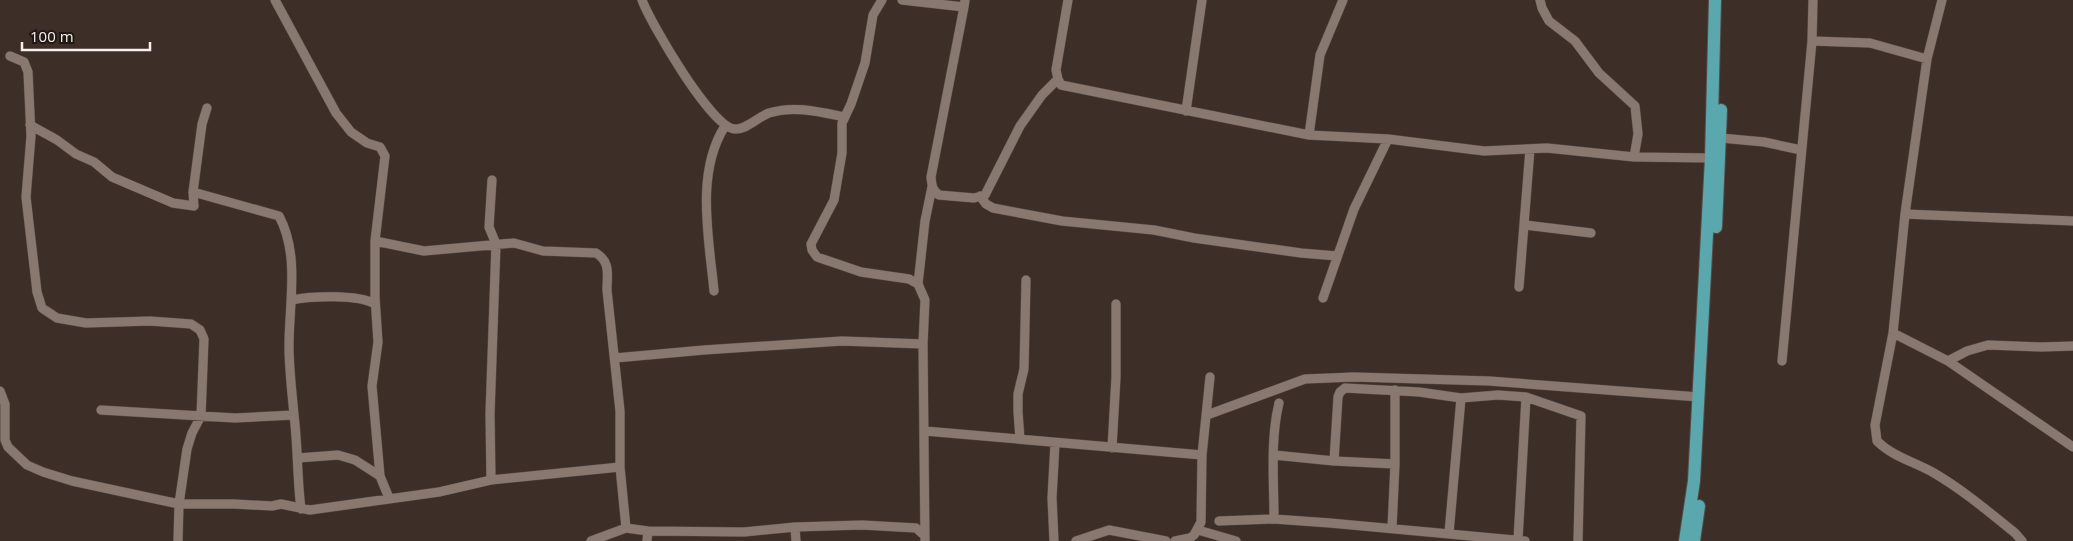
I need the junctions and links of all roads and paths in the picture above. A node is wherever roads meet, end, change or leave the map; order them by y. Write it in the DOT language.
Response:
graph roads {
  1 [pos="642,0"];
  2 [pos="882,0"];
  3 [pos="902,0"];
  4 [pos="1068,0"];
  5 [pos="1202,0"];
  6 [pos="1342,0"];
  7 [pos="1540,0"];
  8 [pos="1715,0"];
  9 [pos="1723,0"];
  10 [pos="1812,0"];
  11 [pos="1942,0"];
  12 [pos="278,1"];
  13 [pos="964,4"];
  14 [pos="1812,41"];
  15 [pos="10,56"];
  16 [pos="1927,59"];
  17 [pos="1058,78"];
  18 [pos="207,108"];
  19 [pos="1186,111"];
  20 [pos="845,117"];
  21 [pos="30,125"];
  22 [pos="725,126"];
  23 [pos="1309,135"];
  24 [pos="1721,138"];
  25 [pos="1388,139"];
  26 [pos="1530,149"];
  27 [pos="1801,150"];
  28 [pos="1634,157"];
  29 [pos="1711,158"];
  30 [pos="492,180"];
  31 [pos="932,187"];
  32 [pos="193,192"];
  33 [pos="980,196"];
  34 [pos="1905,214"];
  35 [pos="2073,220"];
  36 [pos="1525,225"];
  37 [pos="1591,233"];
  38 [pos="375,241"];
  39 [pos="496,244"];
  40 [pos="1337,256"];
  41 [pos="1026,280"];
  42 [pos="918,284"];
  43 [pos="1519,287"];
  44 [pos="714,291"];
  45 [pos="1323,298"];
  46 [pos="291,300"];
  47 [pos="375,304"];
  48 [pos="1116,304"];
  49 [pos="1893,333"];
  50 [pos="923,344"];
  51 [pos="2073,346"];
  52 [pos="615,358"];
  53 [pos="1782,361"];
  54 [pos="1948,361"];
  55 [pos="1210,377"];
  56 [pos="1395,390"];
  57 [pos="0,391"];
  58 [pos="1526,397"];
  59 [pos="1699,397"];
  60 [pos="1461,398"];
  61 [pos="1279,404"];
  62 [pos="101,410"];
  63 [pos="294,415"];
  64 [pos="1206,415"];
  65 [pos="201,416"];
  66 [pos="925,431"];
  67 [pos="1020,439"];
  68 [pos="1055,443"];
  69 [pos="2073,447"];
  70 [pos="1112,448"];
  71 [pos="1202,455"];
  72 [pos="1274,455"];
  73 [pos="298,458"];
  74 [pos="1334,461"];
  75 [pos="1396,464"];
  76 [pos="620,467"];
  77 [pos="380,476"];
  78 [pos="491,480"];
  79 [pos="389,498"];
  80 [pos="179,504"];
  81 [pos="301,509"];
  82 [pos="1274,519"];
  83 [pos="1219,522"];
  84 [pos="795,527"];
  85 [pos="626,528"];
  86 [pos="1392,528"];
  87 [pos="1198,530"];
  88 [pos="648,531"];
  89 [pos="1449,533"];
  90 [pos="925,538"];
  91 [pos="1518,540"];
  92 [pos="178,541"];
  93 [pos="590,541"];
  94 [pos="647,541"];
  95 [pos="796,541"];
  96 [pos="1054,541"];
  97 [pos="1076,541"];
  98 [pos="1166,541"];
  99 [pos="1175,541"];
  100 [pos="1236,541"];
  101 [pos="1525,541"];
  102 [pos="1578,541"];
  103 [pos="1685,541"];
  104 [pos="1694,541"];
  105 [pos="2022,541"];
  1 -- 22 [label="street"];
  2 -- 20 [label="street"];
  3 -- 13 [label="street"];
  4 -- 17 [label="street"];
  5 -- 19 [label="street"];
  6 -- 23 [label="street"];
  7 -- 28 [label="street"];
  8 -- 29 [label="main road"];
  9 -- 24 [label="main road"];
  10 -- 14 [label="street"];
  11 -- 16 [label="street"];
  12 -- 38 [label="street"];
  13 -- 31 [label="street"];
  14 -- 16 [label="street"];
  14 -- 27 [label="street"];
  15 -- 21 [label="street"];
  16 -- 34 [label="street"];
  17 -- 19 [label="street"];
  17 -- 33 [label="street"];
  18 -- 32 [label="street"];
  19 -- 23 [label="street"];
  20 -- 22 [label="street"];
  20 -- 42 [label="street"];
  21 -- 32 [label="street"];
  21 -- 65 [label="street"];
  22 -- 44 [label="street"];
  23 -- 25 [label="street"];
  24 -- 27 [label="street"];
  24 -- 104 [label="main road"];
  25 -- 26 [label="street"];
  25 -- 40 [label="street"];
  26 -- 28 [label="street"];
  26 -- 36 [label="street"];
  27 -- 53 [label="street"];
  28 -- 29 [label="street"];
  29 -- 59 [label="main road"];
  30 -- 39 [label="street"];
  31 -- 33 [label="street"];
  31 -- 42 [label="street"];
  32 -- 46 [label="street"];
  33 -- 40 [label="street"];
  34 -- 35 [label="street"];
  34 -- 49 [label="street"];
  36 -- 37 [label="street"];
  36 -- 43 [label="street"];
  38 -- 39 [label="street"];
  38 -- 47 [label="street"];
  39 -- 52 [label="street"];
  39 -- 78 [label="street"];
  40 -- 45 [label="street"];
  41 -- 67 [label="street"];
  42 -- 50 [label="street"];
  46 -- 47 [label="street"];
  46 -- 63 [label="street"];
  47 -- 77 [label="street"];
  48 -- 70 [label="street"];
  49 -- 54 [label="street"];
  49 -- 105 [label="street"];
  50 -- 52 [label="street"];
  50 -- 66 [label="street"];
  51 -- 54 [label="street"];
  52 -- 76 [label="street"];
  54 -- 69 [label="street"];
  55 -- 64 [label="street"];
  56 -- 60 [label="street"];
  56 -- 74 [label="street"];
  56 -- 75 [label="street"];
  57 -- 80 [label="street"];
  58 -- 60 [label="street"];
  58 -- 91 [label="street"];
  58 -- 102 [label="street"];
  59 -- 64 [label="street"];
  59 -- 103 [label="main road"];
  60 -- 89 [label="street"];
  61 -- 72 [label="street"];
  62 -- 65 [label="street"];
  63 -- 65 [label="street"];
  63 -- 73 [label="street"];
  64 -- 71 [label="street"];
  65 -- 80 [label="street"];
  66 -- 67 [label="street"];
  66 -- 90 [label="street"];
  67 -- 68 [label="street"];
  68 -- 70 [label="street"];
  68 -- 96 [label="street"];
  70 -- 71 [label="street"];
  71 -- 87 [label="street"];
  72 -- 74 [label="street"];
  72 -- 82 [label="street"];
  73 -- 77 [label="street"];
  73 -- 81 [label="street"];
  74 -- 75 [label="street"];
  75 -- 86 [label="street"];
  76 -- 78 [label="street"];
  76 -- 85 [label="street"];
  77 -- 79 [label="street"];
  78 -- 79 [label="street"];
  79 -- 81 [label="street"];
  80 -- 81 [label="street"];
  80 -- 92 [label="street"];
  82 -- 83 [label="street"];
  82 -- 86 [label="street"];
  84 -- 88 [label="street"];
  84 -- 90 [label="street"];
  84 -- 95 [label="street"];
  85 -- 88 [label="street"];
  85 -- 93 [label="street"];
  86 -- 89 [label="street"];
  87 -- 99 [label="street"];
  87 -- 100 [label="street"];
  88 -- 94 [label="street"];
  89 -- 91 [label="street"];
  91 -- 101 [label="street"];
  97 -- 98 [label="street"];
}
